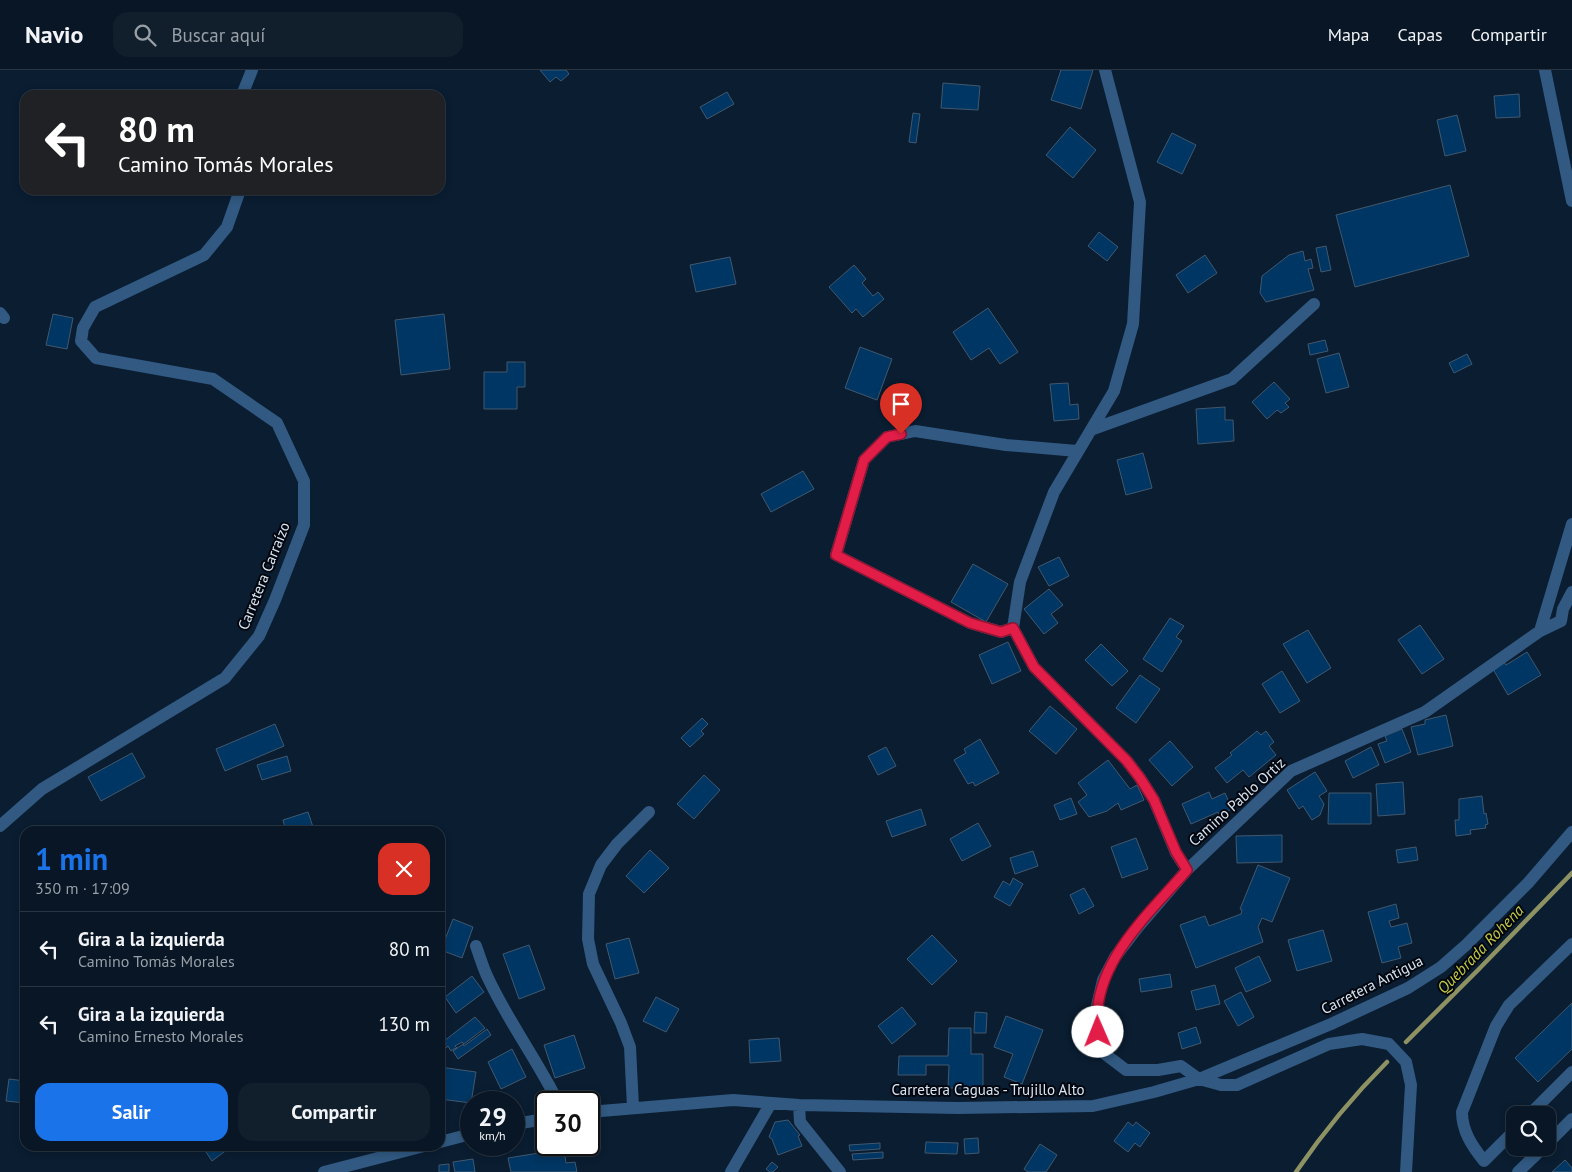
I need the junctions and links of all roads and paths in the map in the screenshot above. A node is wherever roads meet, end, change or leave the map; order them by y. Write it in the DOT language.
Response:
graph roads {
  1 [pos="252,70"];
  2 [pos="1105,70"];
  3 [pos="1544,70"];
  4 [pos="244,90"];
  5 [pos="238,195"];
  6 [pos="1572,202"];
  7 [pos="1314,304"];
  8 [pos="1093,428"];
  9 [pos="1077,451"];
  10 [pos="1572,524"];
  11 [pos="1572,592"];
  12 [pos="1567,617"];
  13 [pos="1013,628"];
  14 [pos="1540,630"];
  15 [pos="649,812"];
  16 [pos="0,826"];
  17 [pos="1572,832"];
  18 [pos="1187,870"];
  19 [pos="1572,944"];
  20 [pos="476,946"];
  21 [pos="1572,1072"];
  22 [pos="1198,1079"];
  23 [pos="552,1091"];
  24 [pos="771,1103"];
  25 [pos="799,1105"];
  26 [pos="1539,1106"];
  27 [pos="633,1107"];
  28 [pos="600,1111"];
  29 [pos="1572,1119"];
  30 [pos="1556,1135"];
  31 [pos="460,1137"];
  32 [pos="445,1141"];
  33 [pos="1506,1141"];
  34 [pos="405,1151"];
  35 [pos="1535,1156"];
  36 [pos="1484,1167"];
  37 [pos="324,1172"];
  38 [pos="731,1172"];
  39 [pos="840,1172"];
  40 [pos="1406,1172"];
  41 [pos="1518,1172"];
  1 -- 4 [label="street"];
  2 -- 8 [label="street"];
  3 -- 6 [label="street"];
  5 -- 16 [label="street, Carretera Carraízo"];
  7 -- 8 [label="street"];
  8 -- 9 [label="street"];
  9 -- 13 [label="street"];
  9 -- 13 [label="street"];
  10 -- 14 [label="street"];
  11 -- 12 [label="street, Camino Pablo Ortiz"];
  12 -- 14 [label="street, Camino Pablo Ortiz"];
  13 -- 18 [label="street"];
  14 -- 18 [label="street, Camino Pablo Ortiz"];
  15 -- 27 [label="street"];
  17 -- 22 [label="street, Carretera Antigua"];
  18 -- 22 [label="street, Camino Pablo Ortiz"];
  19 -- 36 [label="street"];
  20 -- 23 [label="street"];
  21 -- 26 [label="street"];
  22 -- 25 [label="street, Carretera Caguas - Trujillo Alto"];
  22 -- 40 [label="street"];
  24 -- 25 [label="street, Carretera Caguas - Trujillo Alto"];
  24 -- 27 [label="street, Carretera Caguas - Trujillo Alto"];
  24 -- 38 [label="street"];
  25 -- 39 [label="street"];
  27 -- 28 [label="street, Carretera Caguas - Trujillo Alto"];
  29 -- 30 [label="street"];
  31 -- 32 [label="street"];
  33 -- 36 [label="street"];
  34 -- 37 [label="street"];
  35 -- 41 [label="street"];
}
